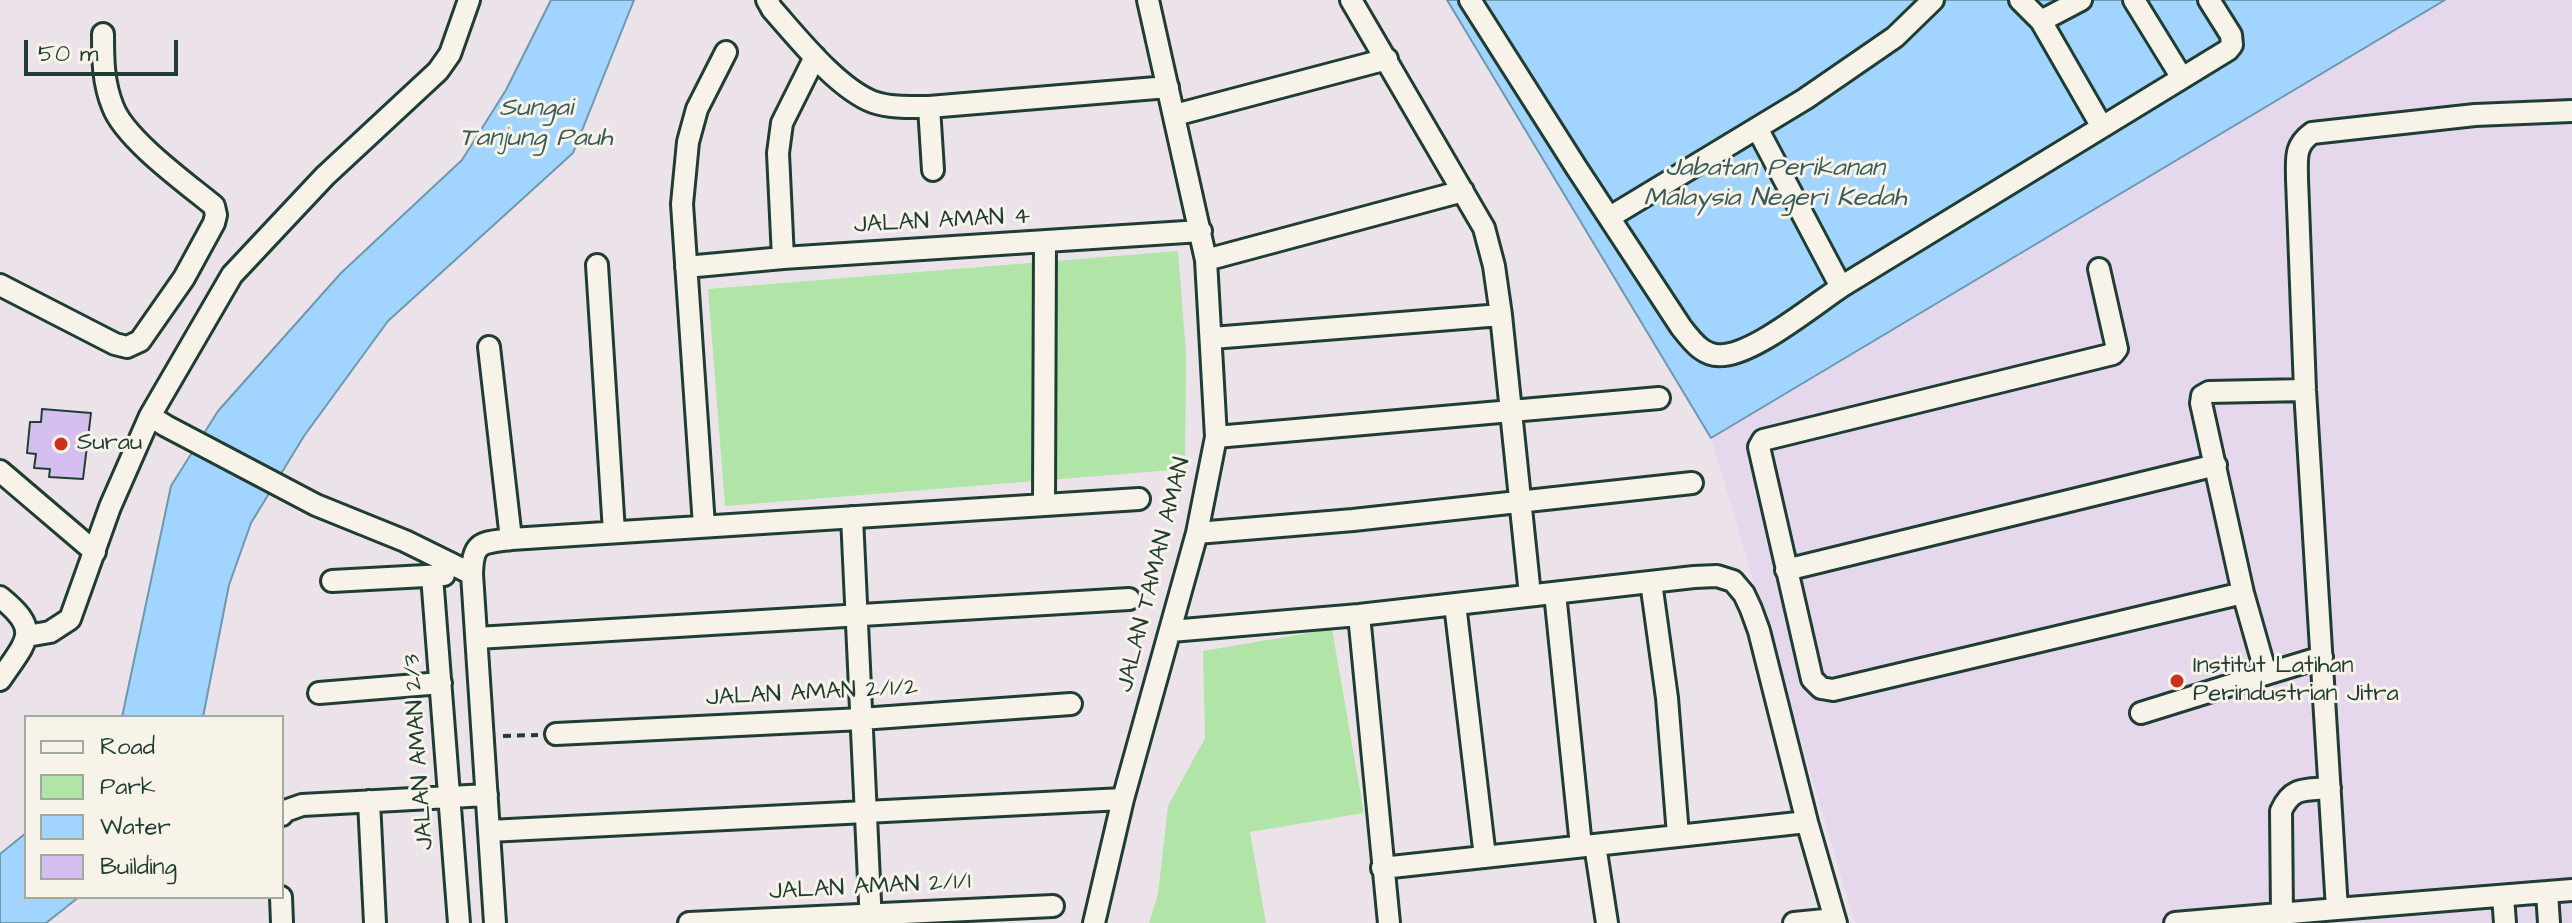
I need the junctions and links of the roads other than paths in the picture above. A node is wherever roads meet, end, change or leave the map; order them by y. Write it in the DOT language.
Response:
graph roads {
  1 [pos="469,0"];
  2 [pos="767,0"];
  3 [pos="1148,0"];
  4 [pos="1351,0"];
  5 [pos="1470,0"];
  6 [pos="1933,0"];
  7 [pos="2020,0"];
  8 [pos="2081,0"];
  9 [pos="2134,0"];
  10 [pos="2209,0"];
  11 [pos="2041,21"];
  12 [pos="103,34"];
  13 [pos="726,52"];
  14 [pos="815,57"];
  15 [pos="1387,59"];
  16 [pos="2182,78"];
  17 [pos="1168,87"];
  18 [pos="929,107"];
  19 [pos="2572,111"];
  20 [pos="1175,115"];
  21 [pos="2102,127"];
  22 [pos="1757,128"];
  23 [pos="933,170"];
  24 [pos="1463,191"];
  25 [pos="1610,217"];
  26 [pos="1201,231"];
  27 [pos="1045,242"];
  28 [pos="783,258"];
  29 [pos="1206,260"];
  30 [pos="597,265"];
  31 [pos="686,267"];
  32 [pos="2099,269"];
  33 [pos="0,285"];
  34 [pos="1841,287"];
  35 [pos="1501,315"];
  36 [pos="1212,338"];
  37 [pos="489,347"];
  38 [pos="2305,390"];
  39 [pos="1659,398"];
  40 [pos="1511,411"];
  41 [pos="158,421"];
  42 [pos="1216,437"];
  43 [pos="2216,465"];
  44 [pos="0,471"];
  45 [pos="1692,483"];
  46 [pos="1139,499"];
  47 [pos="1521,502"];
  48 [pos="1044,505"];
  49 [pos="852,517"];
  50 [pos="704,526"];
  51 [pos="614,532"];
  52 [pos="1197,533"];
  53 [pos="511,539"];
  54 [pos="95,552"];
  55 [pos="1786,570"];
  56 [pos="472,574"];
  57 [pos="432,576"];
  58 [pos="332,581"];
  59 [pos="1651,582"];
  60 [pos="1555,593"];
  61 [pos="2243,593"];
  62 [pos="1530,595"];
  63 [pos="0,597"];
  64 [pos="1129,599"];
  65 [pos="1455,604"];
  66 [pos="857,614"];
  67 [pos="1359,615"];
  68 [pos="1171,631"];
  69 [pos="27,636"];
  70 [pos="477,638"];
  71 [pos="2322,657"];
  72 [pos="2266,674"];
  73 [pos="0,680"];
  74 [pos="441,683"];
  75 [pos="319,693"];
  76 [pos="1071,704"];
  77 [pos="2141,713"];
  78 [pos="861,719"];
  79 [pos="556,734"];
  80 [pos="2330,788"];
  81 [pos="487,795"];
  82 [pos="450,797"];
  83 [pos="1123,799"];
  84 [pos="369,801"];
  85 [pos="284,812"];
  86 [pos="866,812"];
  87 [pos="1807,822"];
  88 [pos="489,831"];
  89 [pos="1678,835"];
  90 [pos="1588,845"];
  91 [pos="1485,857"];
  92 [pos="1382,868"];
  93 [pos="2572,890"];
  94 [pos="2547,892"];
  95 [pos="2503,896"];
  96 [pos="281,899"];
  97 [pos="1053,906"];
  98 [pos="2337,909"];
  99 [pos="2282,913"];
  100 [pos="870,919"];
  101 [pos="1836,921"];
  102 [pos="282,923"];
  103 [pos="375,923"];
  104 [pos="459,923"];
  105 [pos="495,923"];
  106 [pos="689,923"];
  107 [pos="1094,923"];
  108 [pos="1389,923"];
  109 [pos="1607,923"];
  110 [pos="1794,923"];
  111 [pos="2175,923"];
  112 [pos="2505,923"];
  113 [pos="2549,923"];
  1 -- 41 [label="street"];
  2 -- 14 [label="street"];
  3 -- 17 [label="street, JALAN TAMAN AMAN"];
  4 -- 15 [label="street"];
  5 -- 25 [label="street"];
  6 -- 22 [label="street"];
  7 -- 11 [label="street"];
  8 -- 11 [label="street"];
  9 -- 16 [label="street"];
  10 -- 16 [label="street"];
  11 -- 21 [label="street"];
  12 -- 33 [label="street"];
  13 -- 31 [label="street"];
  14 -- 18 [label="street"];
  14 -- 28 [label="street"];
  15 -- 20 [label="street"];
  15 -- 24 [label="street"];
  16 -- 21 [label="street"];
  17 -- 18 [label="street"];
  17 -- 20 [label="street, JALAN TAMAN AMAN"];
  18 -- 23 [label="street"];
  19 -- 38 [label="street"];
  20 -- 26 [label="street, JALAN TAMAN AMAN"];
  21 -- 34 [label="street"];
  22 -- 25 [label="street"];
  22 -- 34 [label="street"];
  24 -- 29 [label="street"];
  24 -- 35 [label="street"];
  25 -- 34 [label="street"];
  26 -- 27 [label="street, JALAN AMAN 4"];
  26 -- 29 [label="street, JALAN TAMAN AMAN"];
  27 -- 28 [label="street, JALAN AMAN 4"];
  27 -- 48 [label="street"];
  28 -- 31 [label="street, JALAN AMAN 4"];
  29 -- 36 [label="street, JALAN TAMAN AMAN"];
  30 -- 51 [label="street"];
  31 -- 50 [label="street"];
  32 -- 55 [label="street"];
  35 -- 36 [label="street"];
  35 -- 40 [label="street"];
  36 -- 42 [label="street, JALAN TAMAN AMAN"];
  37 -- 53 [label="street"];
  38 -- 43 [label="street"];
  38 -- 71 [label="street"];
  39 -- 40 [label="street"];
  40 -- 42 [label="street"];
  40 -- 47 [label="street"];
  41 -- 54 [label="street"];
  41 -- 56 [label="street"];
  42 -- 52 [label="street, JALAN TAMAN AMAN"];
  43 -- 55 [label="street"];
  43 -- 61 [label="street"];
  44 -- 54 [label="street"];
  45 -- 47 [label="street"];
  46 -- 48 [label="street"];
  47 -- 52 [label="street"];
  47 -- 62 [label="street"];
  48 -- 49 [label="street"];
  49 -- 50 [label="street"];
  49 -- 66 [label="street"];
  50 -- 51 [label="street"];
  51 -- 53 [label="street"];
  52 -- 68 [label="street, JALAN TAMAN AMAN"];
  53 -- 56 [label="street"];
  54 -- 69 [label="street"];
  55 -- 61 [label="street"];
  56 -- 57 [label="street"];
  56 -- 70 [label="street"];
  57 -- 58 [label="street"];
  57 -- 74 [label="street, JALAN AMAN 2/3"];
  59 -- 60 [label="street"];
  59 -- 87 [label="street"];
  59 -- 89 [label="street"];
  60 -- 62 [label="street"];
  60 -- 90 [label="street"];
  61 -- 72 [label="street"];
  62 -- 65 [label="street"];
  63 -- 69 [label="street"];
  64 -- 66 [label="street"];
  65 -- 67 [label="street"];
  65 -- 91 [label="street"];
  66 -- 70 [label="street"];
  66 -- 78 [label="street"];
  67 -- 68 [label="street"];
  67 -- 92 [label="street"];
  68 -- 83 [label="street, JALAN TAMAN AMAN"];
  69 -- 73 [label="street"];
  70 -- 81 [label="street"];
  71 -- 72 [label="street"];
  71 -- 80 [label="street"];
  72 -- 77 [label="street"];
  74 -- 75 [label="street"];
  74 -- 82 [label="street, JALAN AMAN 2/3"];
  76 -- 78 [label="street, JALAN AMAN 2/1/2"];
  78 -- 79 [label="street, JALAN AMAN 2/1/2"];
  78 -- 86 [label="street"];
  80 -- 98 [label="street"];
  80 -- 99 [label="street"];
  81 -- 82 [label="street"];
  81 -- 88 [label="street"];
  82 -- 84 [label="street"];
  82 -- 104 [label="street, JALAN AMAN 2/3"];
  83 -- 86 [label="street"];
  83 -- 107 [label="street, JALAN TAMAN AMAN"];
  84 -- 85 [label="street"];
  84 -- 103 [label="street"];
  86 -- 88 [label="street"];
  86 -- 100 [label="street"];
  87 -- 89 [label="street"];
  87 -- 101 [label="street"];
  88 -- 105 [label="street"];
  89 -- 90 [label="street"];
  90 -- 91 [label="street"];
  90 -- 109 [label="street"];
  91 -- 92 [label="street"];
  92 -- 108 [label="street"];
  93 -- 94 [label="street"];
  94 -- 95 [label="street"];
  94 -- 113 [label="street"];
  95 -- 98 [label="street"];
  95 -- 112 [label="street"];
  96 -- 102 [label="street"];
  97 -- 100 [label="street, JALAN AMAN 2/1/1"];
  98 -- 99 [label="street"];
  99 -- 111 [label="street"];
  100 -- 106 [label="street, JALAN AMAN 2/1/1"];
  101 -- 110 [label="street"];
}
